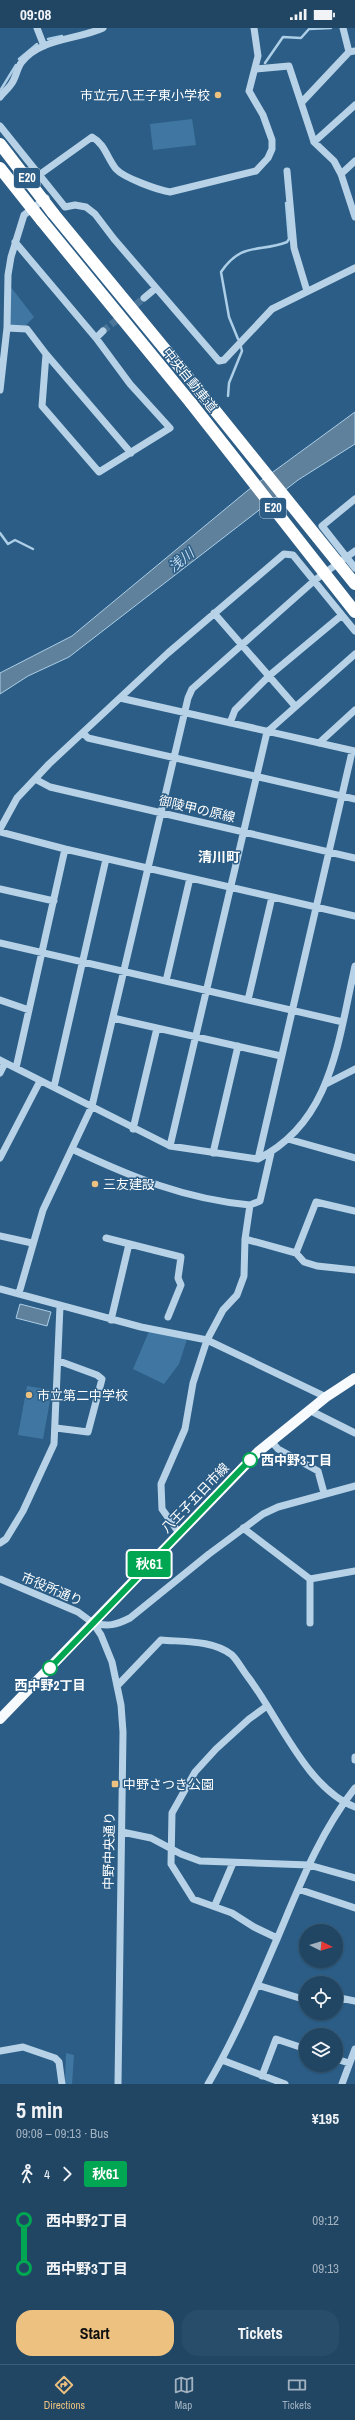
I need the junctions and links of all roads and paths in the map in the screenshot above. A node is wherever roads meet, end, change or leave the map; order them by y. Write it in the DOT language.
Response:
graph roads {
  1 [pos="37,28"];
  2 [pos="103,28"];
  3 [pos="254,28"];
  4 [pos="343,28"];
  5 [pos="44,46"];
  6 [pos="352,51"];
  7 [pos="256,69"];
  8 [pos="0,97"];
  9 [pos="302,102"];
  10 [pos="355,105"];
  11 [pos="0,126"];
  12 [pos="314,142"];
  13 [pos="0,144"];
  14 [pos="355,161"];
  15 [pos="0,168"];
  16 [pos="287,170"];
  17 [pos="341,174"];
  18 [pos="39,175"];
  19 [pos="52,193"];
  20 [pos="355,217"];
  21 [pos="15,242"];
  22 [pos="355,268"];
  23 [pos="4,275"];
  24 [pos="156,288"];
  25 [pos="307,291"];
  26 [pos="144,298"];
  27 [pos="7,328"];
  28 [pos="103,331"];
  29 [pos="96,338"];
  30 [pos="46,354"];
  31 [pos="0,390"];
  32 [pos="131,453"];
  33 [pos="355,499"];
  34 [pos="355,551"];
  35 [pos="347,557"];
  36 [pos="355,568"];
  37 [pos="316,580"];
  38 [pos="355,584"];
  39 [pos="214,612"];
  40 [pos="355,612"];
  41 [pos="342,615"];
  42 [pos="355,631"];
  43 [pos="243,644"];
  44 [pos="355,654"];
  45 [pos="270,675"];
  46 [pos="120,698"];
  47 [pos="295,706"];
  48 [pos="355,710"];
  49 [pos="184,713"];
  50 [pos="230,723"];
  51 [pos="267,732"];
  52 [pos="83,733"];
  53 [pos="319,743"];
  54 [pos="354,752"];
  55 [pos="173,758"];
  56 [pos="256,777"];
  57 [pos="35,779"];
  58 [pos="342,796"];
  59 [pos="355,799"];
  60 [pos="161,813"];
  61 [pos="0,831"];
  62 [pos="243,832"];
  63 [pos="65,849"];
  64 [pos="329,852"];
  65 [pos="355,858"];
  66 [pos="106,859"];
  67 [pos="148,868"];
  68 [pos="190,878"];
  69 [pos="230,888"];
  70 [pos="0,889"];
  71 [pos="272,897"];
  72 [pos="54,902"];
  73 [pos="316,906"];
  74 [pos="355,916"];
  75 [pos="0,943"];
  76 [pos="42,953"];
  77 [pos="82,962"];
  78 [pos="355,966"];
  79 [pos="124,972"];
  80 [pos="166,981"];
  81 [pos="354,981"];
  82 [pos="206,991"];
  83 [pos="0,1000"];
  84 [pos="248,1000"];
  85 [pos="29,1010"];
  86 [pos="292,1010"];
  87 [pos="113,1018"];
  88 [pos="343,1022"];
  89 [pos="157,1028"];
  90 [pos="196,1037"];
  91 [pos="238,1046"];
  92 [pos="281,1056"];
  93 [pos="2,1062"];
  94 [pos="16,1068"];
  95 [pos="355,1069"];
  96 [pos="0,1073"];
  97 [pos="40,1080"];
  98 [pos="326,1084"];
  99 [pos="54,1087"];
  100 [pos="92,1106"];
  101 [pos="133,1129"];
  102 [pos="288,1139"];
  103 [pos="170,1146"];
  104 [pos="72,1149"];
  105 [pos="271,1152"];
  106 [pos="213,1153"];
  107 [pos="0,1158"];
  108 [pos="355,1158"];
  109 [pos="258,1159"];
  110 [pos="250,1205"];
  111 [pos="355,1212"];
  112 [pos="0,1236"];
  113 [pos="106,1238"];
  114 [pos="245,1239"];
  115 [pos="32,1243"];
  116 [pos="129,1244"];
  117 [pos="296,1253"];
  118 [pos="355,1270"];
  119 [pos="0,1289"];
  120 [pos="19,1293"];
  121 [pos="60,1306"];
  122 [pos="168,1317"];
  123 [pos="111,1320"];
  124 [pos="208,1340"];
  125 [pos="59,1361"];
  126 [pos="355,1378"];
  127 [pos="326,1397"];
  128 [pos="309,1410"];
  129 [pos="56,1428"];
  130 [pos="355,1433"];
  131 [pos="271,1441"];
  132 [pos="355,1486"];
  133 [pos="324,1493"];
  134 [pos="243,1528"];
  135 [pos="179,1533"];
  136 [pos="0,1543"];
  137 [pos="355,1571"];
  138 [pos="0,1579"];
  139 [pos="310,1579"];
  140 [pos="93,1623"];
  141 [pos="310,1623"];
  142 [pos="118,1685"];
  143 [pos="267,1706"];
  144 [pos="0,1719"];
  145 [pos="355,1788"];
  146 [pos="343,1803"];
  147 [pos="355,1807"];
  148 [pos="122,1832"];
  149 [pos="171,1849"];
  150 [pos="233,1864"];
  151 [pos="309,1865"];
  152 [pos="355,1878"];
  153 [pos="298,1889"];
  154 [pos="215,1905"];
  155 [pos="355,1908"];
  156 [pos="277,1938"];
  157 [pos="257,1985"];
  158 [pos="299,1998"];
  159 [pos="343,1999"];
  160 [pos="355,2001"];
  161 [pos="299,2047"];
  162 [pos="355,2049"];
  163 [pos="0,2051"];
  164 [pos="222,2060"];
  165 [pos="343,2061"];
  166 [pos="349,2063"];
  167 [pos="262,2076"];
  168 [pos="62,2084"];
  169 [pos="118,2084"];
  170 [pos="208,2084"];
  171 [pos="285,2084"];
  172 [pos="342,2084"];
  1 -- 5 [label="street"];
  2 -- 5 [label="street"];
  3 -- 7 [label="street"];
  4 -- 6 [label="street"];
  5 -- 8 [label="street"];
  6 -- 9 [label="street"];
  7 -- 9 [label="street"];
  7 -- 18 [label="street"];
  9 -- 12 [label="street"];
  10 -- 12 [label="street"];
  11 -- 18 [label="street"];
  12 -- 17 [label="street"];
  13 -- 38 [label="highway, 中央自動車道 / E20, bridge"];
  14 -- 17 [label="street"];
  15 -- 40 [label="highway, 中央自動車道 / E20, bridge"];
  16 -- 25 [label="street"];
  17 -- 20 [label="street"];
  18 -- 19 [label="street"];
  19 -- 21 [label="street"];
  19 -- 24 [label="street"];
  21 -- 23 [label="street"];
  21 -- 29 [label="street"];
  22 -- 25 [label="street"];
  23 -- 27 [label="street"];
  24 -- 25 [label="street"];
  24 -- 26 [label="street"];
  27 -- 30 [label="street"];
  27 -- 31 [label="street"];
  28 -- 29 [label="street"];
  29 -- 32 [label="street"];
  30 -- 32 [label="street"];
  30 -- 32 [label="street"];
  33 -- 35 [label="street"];
  34 -- 35 [label="street"];
  35 -- 36 [label="street"];
  35 -- 37 [label="street"];
  37 -- 39 [label="street"];
  37 -- 41 [label="street"];
  37 -- 43 [label="street"];
  39 -- 43 [label="street"];
  39 -- 46 [label="street"];
  41 -- 42 [label="street"];
  41 -- 45 [label="street"];
  43 -- 45 [label="street"];
  43 -- 49 [label="street"];
  44 -- 47 [label="street"];
  45 -- 47 [label="street"];
  45 -- 50 [label="street"];
  46 -- 49 [label="street"];
  46 -- 52 [label="street"];
  47 -- 51 [label="street"];
  48 -- 53 [label="street"];
  49 -- 50 [label="street"];
  49 -- 55 [label="street"];
  50 -- 51 [label="street"];
  51 -- 53 [label="street"];
  51 -- 56 [label="street"];
  52 -- 55 [label="street"];
  52 -- 57 [label="street"];
  53 -- 54 [label="street"];
  54 -- 58 [label="street"];
  55 -- 56 [label="street"];
  55 -- 60 [label="street"];
  56 -- 58 [label="street"];
  56 -- 62 [label="street"];
  57 -- 60 [label="street, 御陵甲の原線"];
  57 -- 61 [label="street"];
  58 -- 59 [label="street"];
  58 -- 64 [label="street"];
  60 -- 62 [label="street, 御陵甲の原線"];
  60 -- 67 [label="street"];
  61 -- 63 [label="street"];
  62 -- 64 [label="street, 御陵甲の原線"];
  62 -- 69 [label="street"];
  63 -- 66 [label="street"];
  63 -- 72 [label="street"];
  64 -- 65 [label="street, 御陵甲の原線"];
  64 -- 73 [label="street"];
  66 -- 67 [label="street"];
  66 -- 77 [label="street"];
  67 -- 68 [label="street"];
  67 -- 79 [label="street"];
  68 -- 69 [label="street"];
  68 -- 80 [label="street"];
  69 -- 71 [label="street"];
  69 -- 82 [label="street"];
  70 -- 72 [label="street"];
  71 -- 73 [label="street"];
  71 -- 84 [label="street"];
  72 -- 76 [label="street"];
  73 -- 74 [label="street"];
  73 -- 86 [label="street"];
  75 -- 76 [label="street"];
  76 -- 77 [label="street"];
  76 -- 85 [label="street"];
  77 -- 79 [label="street"];
  77 -- 99 [label="street"];
  78 -- 81 [label="street"];
  79 -- 80 [label="street"];
  79 -- 87 [label="street"];
  80 -- 82 [label="street"];
  81 -- 88 [label="street"];
  82 -- 84 [label="street"];
  82 -- 90 [label="street"];
  83 -- 85 [label="street"];
  84 -- 86 [label="street"];
  85 -- 94 [label="street"];
  86 -- 88 [label="street"];
  86 -- 92 [label="street"];
  87 -- 89 [label="street"];
  87 -- 100 [label="street"];
  88 -- 98 [label="street"];
  89 -- 90 [label="street"];
  89 -- 101 [label="street"];
  90 -- 91 [label="street"];
  90 -- 103 [label="street"];
  91 -- 92 [label="street"];
  91 -- 106 [label="street"];
  92 -- 109 [label="street"];
  93 -- 94 [label="street"];
  93 -- 96 [label="street"];
  94 -- 97 [label="street"];
  95 -- 98 [label="street"];
  97 -- 99 [label="street"];
  97 -- 107 [label="street"];
  98 -- 102 [label="street"];
  99 -- 100 [label="street"];
  100 -- 101 [label="street"];
  100 -- 104 [label="street"];
  101 -- 103 [label="street"];
  102 -- 105 [label="street"];
  102 -- 108 [label="street"];
  103 -- 106 [label="street"];
  104 -- 110 [label="street"];
  104 -- 115 [label="street"];
  105 -- 109 [label="street"];
  105 -- 110 [label="street"];
  106 -- 109 [label="street"];
  110 -- 114 [label="street"];
  111 -- 117 [label="street"];
  112 -- 115 [label="street"];
  113 -- 116 [label="street"];
  114 -- 117 [label="street"];
  114 -- 124 [label="street"];
  115 -- 120 [label="street"];
  116 -- 122 [label="street"];
  116 -- 123 [label="street"];
  117 -- 118 [label="street"];
  119 -- 120 [label="street"];
  120 -- 121 [label="street"];
  121 -- 123 [label="street"];
  121 -- 125 [label="street"];
  123 -- 124 [label="street"];
  124 -- 127 [label="street"];
  124 -- 135 [label="street"];
  125 -- 129 [label="street"];
  125 -- 129 [label="street"];
  126 -- 127 [label="main road, 八王子五日市線"];
  127 -- 128 [label="main road, 八王子五日市線"];
  128 -- 130 [label="street"];
  128 -- 131 [label="main road, 八王子五日市線"];
  129 -- 136 [label="street"];
  131 -- 133 [label="street"];
  131 -- 135 [label="main road, 八王子五日市線"];
  132 -- 133 [label="street"];
  133 -- 134 [label="street"];
  134 -- 139 [label="street"];
  134 -- 140 [label="street"];
  135 -- 140 [label="main road, 八王子五日市線"];
  137 -- 139 [label="street"];
  138 -- 140 [label="street, 市役所通り"];
  139 -- 141 [label="street"];
  140 -- 142 [label="street, 中野中央通り"];
  140 -- 144 [label="main road, 八王子五日市線"];
  142 -- 143 [label="street"];
  142 -- 148 [label="street, 中野中央通り"];
  143 -- 146 [label="street"];
  143 -- 149 [label="street"];
  145 -- 146 [label="street"];
  146 -- 147 [label="street"];
  146 -- 151 [label="street"];
  148 -- 149 [label="street"];
  148 -- 169 [label="street, 中野中央通り"];
  149 -- 150 [label="street"];
  149 -- 154 [label="street"];
  150 -- 151 [label="street"];
  150 -- 154 [label="street"];
  151 -- 152 [label="street"];
  151 -- 153 [label="street"];
  153 -- 155 [label="street"];
  153 -- 156 [label="street"];
  154 -- 156 [label="street"];
  156 -- 157 [label="street"];
  157 -- 158 [label="street"];
  157 -- 164 [label="street"];
  159 -- 160 [label="street"];
  161 -- 167 [label="street"];
  162 -- 166 [label="street"];
  163 -- 168 [label="street"];
  164 -- 167 [label="street"];
  164 -- 170 [label="street"];
  165 -- 166 [label="street"];
  166 -- 172 [label="street"];
  167 -- 171 [label="street"];
}
